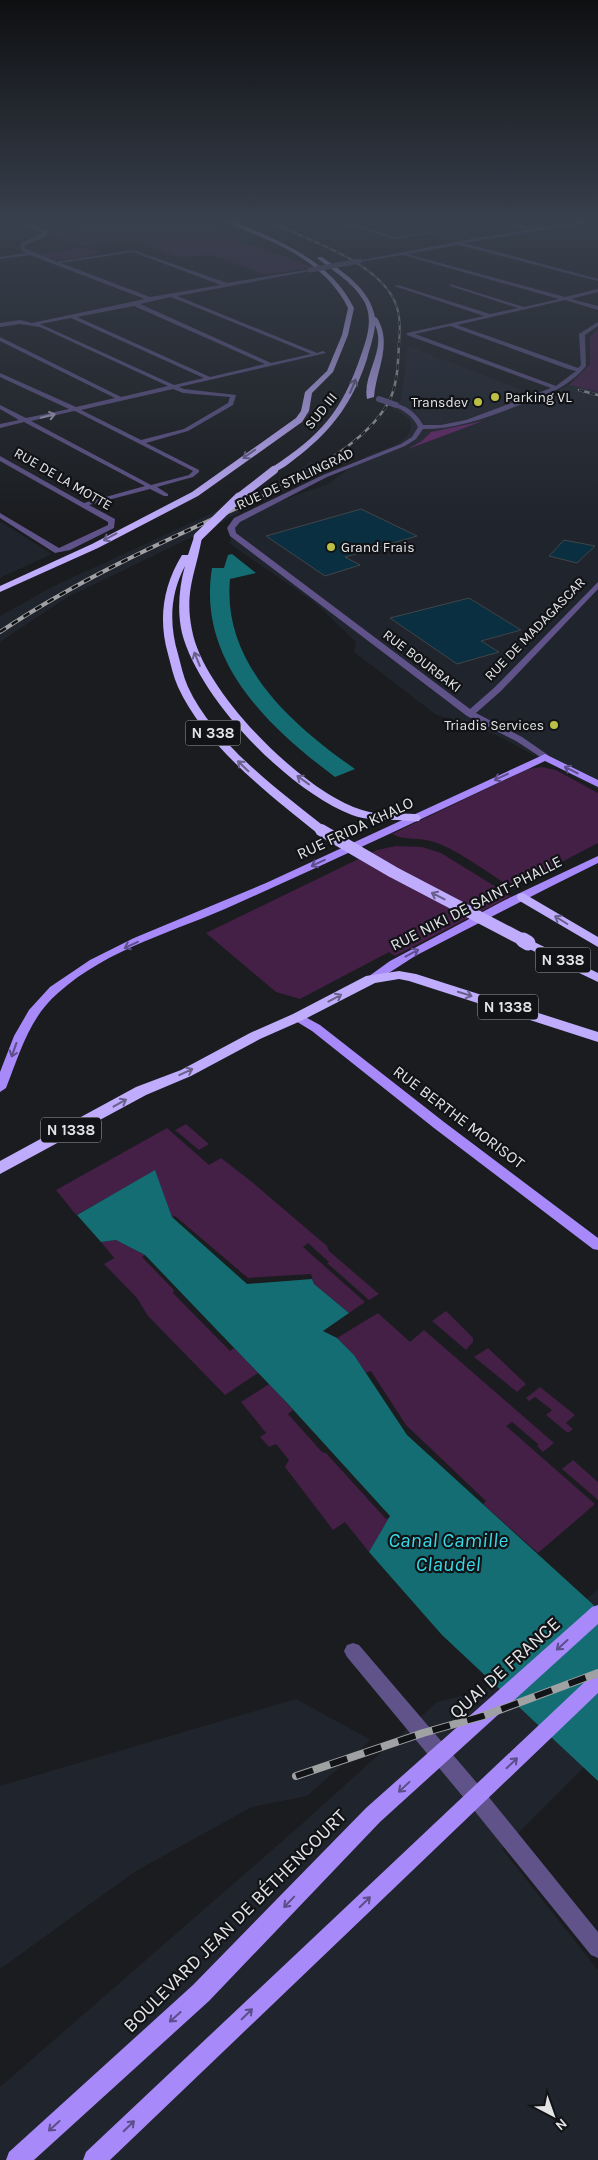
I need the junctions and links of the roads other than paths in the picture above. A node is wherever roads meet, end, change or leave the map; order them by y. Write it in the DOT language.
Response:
graph roads {
  1 [pos="15,323"];
  2 [pos="26,323"];
  3 [pos="40,323"];
  4 [pos="87,323"];
  5 [pos="177,323"];
  6 [pos="238,323"];
  7 [pos="348,323"];
  8 [pos="371,323"];
  9 [pos="378,323"];
  10 [pos="457,323"];
  11 [pos="34,324"];
  12 [pos="451,324"];
  13 [pos="598,324"];
  14 [pos="0,325"];
  15 [pos="0,330"];
  16 [pos="0,339"];
  17 [pos="323,353"];
  18 [pos="316,354"];
  19 [pos="271,365"];
  20 [pos="579,370"];
  21 [pos="0,375"];
  22 [pos="210,378"];
  23 [pos="173,387"];
  24 [pos="557,388"];
  25 [pos="370,397"];
  26 [pos="121,399"];
  27 [pos="0,407"];
  28 [pos="76,409"];
  29 [pos="27,420"];
  30 [pos="0,426"];
  31 [pos="421,427"];
  32 [pos="142,442"];
  33 [pos="0,458"];
  34 [pos="150,487"];
  35 [pos="166,494"];
  36 [pos="83,505"];
  37 [pos="0,515"];
  38 [pos="198,537"];
  39 [pos="241,542"];
  40 [pos="598,584"];
  41 [pos="0,589"];
  42 [pos="470,714"];
  43 [pos="545,757"];
  44 [pos="598,784"];
  45 [pos="415,818"];
  46 [pos="598,859"];
  47 [pos="523,897"];
  48 [pos="598,943"];
  49 [pos="598,978"];
  50 [pos="371,979"];
  51 [pos="298,1017"];
  52 [pos="598,1037"];
  53 [pos="0,1088"];
  54 [pos="0,1168"];
  55 [pos="598,1244"];
  56 [pos="598,1613"];
  57 [pos="353,1651"];
  58 [pos="598,1681"];
  59 [pos="440,1754"];
  60 [pos="476,1797"];
  61 [pos="598,1948"];
  62 [pos="17,2160"];
  63 [pos="94,2160"];
  1 -- 14 [label="street"];
  2 -- 11 [label="street"];
  3 -- 11 [label="street"];
  4 -- 22 [label="street"];
  5 -- 19 [label="street"];
  6 -- 18 [label="street"];
  7 -- 41 [label="highway, one-way"];
  38 -- 8 [label="highway, SUD III / N 338, one-way, bridge"];
  9 -- 25 [label="highway"];
  10 -- 12 [label="street"];
  11 -- 15 [label="street"];
  11 -- 23 [label="street"];
  12 -- 20 [label="street"];
  12 -- 24 [label="street"];
  13 -- 20 [label="street"];
  16 -- 26 [label="street"];
  17 -- 18 [label="street"];
  18 -- 19 [label="street"];
  19 -- 22 [label="street"];
  20 -- 24 [label="street"];
  21 -- 28 [label="street"];
  22 -- 23 [label="street"];
  23 -- 26 [label="street"];
  23 -- 32 [label="street"];
  24 -- 31 [label="street"];
  25 -- 31 [label="street, bridge"];
  26 -- 28 [label="street"];
  27 -- 29 [label="street"];
  29 -- 28 [label="street, one-way"];
  28 -- 32 [label="street"];
  29 -- 30 [label="street"];
  29 -- 34 [label="street"];
  31 -- 39 [label="street, RUE DE STALINGRAD"];
  32 -- 34 [label="street"];
  33 -- 36 [label="street, RUE DE LA MOTTE"];
  34 -- 35 [label="street"];
  34 -- 36 [label="street"];
  36 -- 37 [label="street, RUE DE LA MOTTE"];
  45 -- 38 [label="highway, one-way"];
  49 -- 38 [label="highway, N 338, one-way, bridge"];
  39 -- 42 [label="street, RUE BOURBAKI"];
  40 -- 42 [label="street, RUE DE MADAGASCAR"];
  42 -- 43 [label="street, RUE BOURBAKI"];
  44 -- 43 [label="main road, RUE BOURBAKI, one-way"];
  43 -- 45 [label="main road, RUE FRIDA KHALO, one-way"];
  45 -- 53 [label="main road, RUE FRIDA KHALO, one-way"];
  46 -- 47 [label="main road, RUE NIKI DE SAINT-PHALLE"];
  48 -- 47 [label="highway, one-way"];
  50 -- 47 [label="main road, RUE NIKI DE SAINT-PHALLE, one-way"];
  51 -- 50 [label="highway, N 1338, one-way"];
  50 -- 52 [label="highway, N 1338, one-way"];
  54 -- 51 [label="highway, N 1338, one-way"];
  51 -- 55 [label="main road, RUE BERTHE MORISOT"];
  56 -- 59 [label="main road, QUAI DE FRANCE, one-way"];
  57 -- 59 [label="street"];
  60 -- 58 [label="main road, one-way"];
  59 -- 60 [label="street"];
  59 -- 62 [label="main road, BOULEVARD JEAN DE BÉTHENCOURT, one-way"];
  60 -- 61 [label="street"];
  63 -- 60 [label="main road, one-way"];
}
